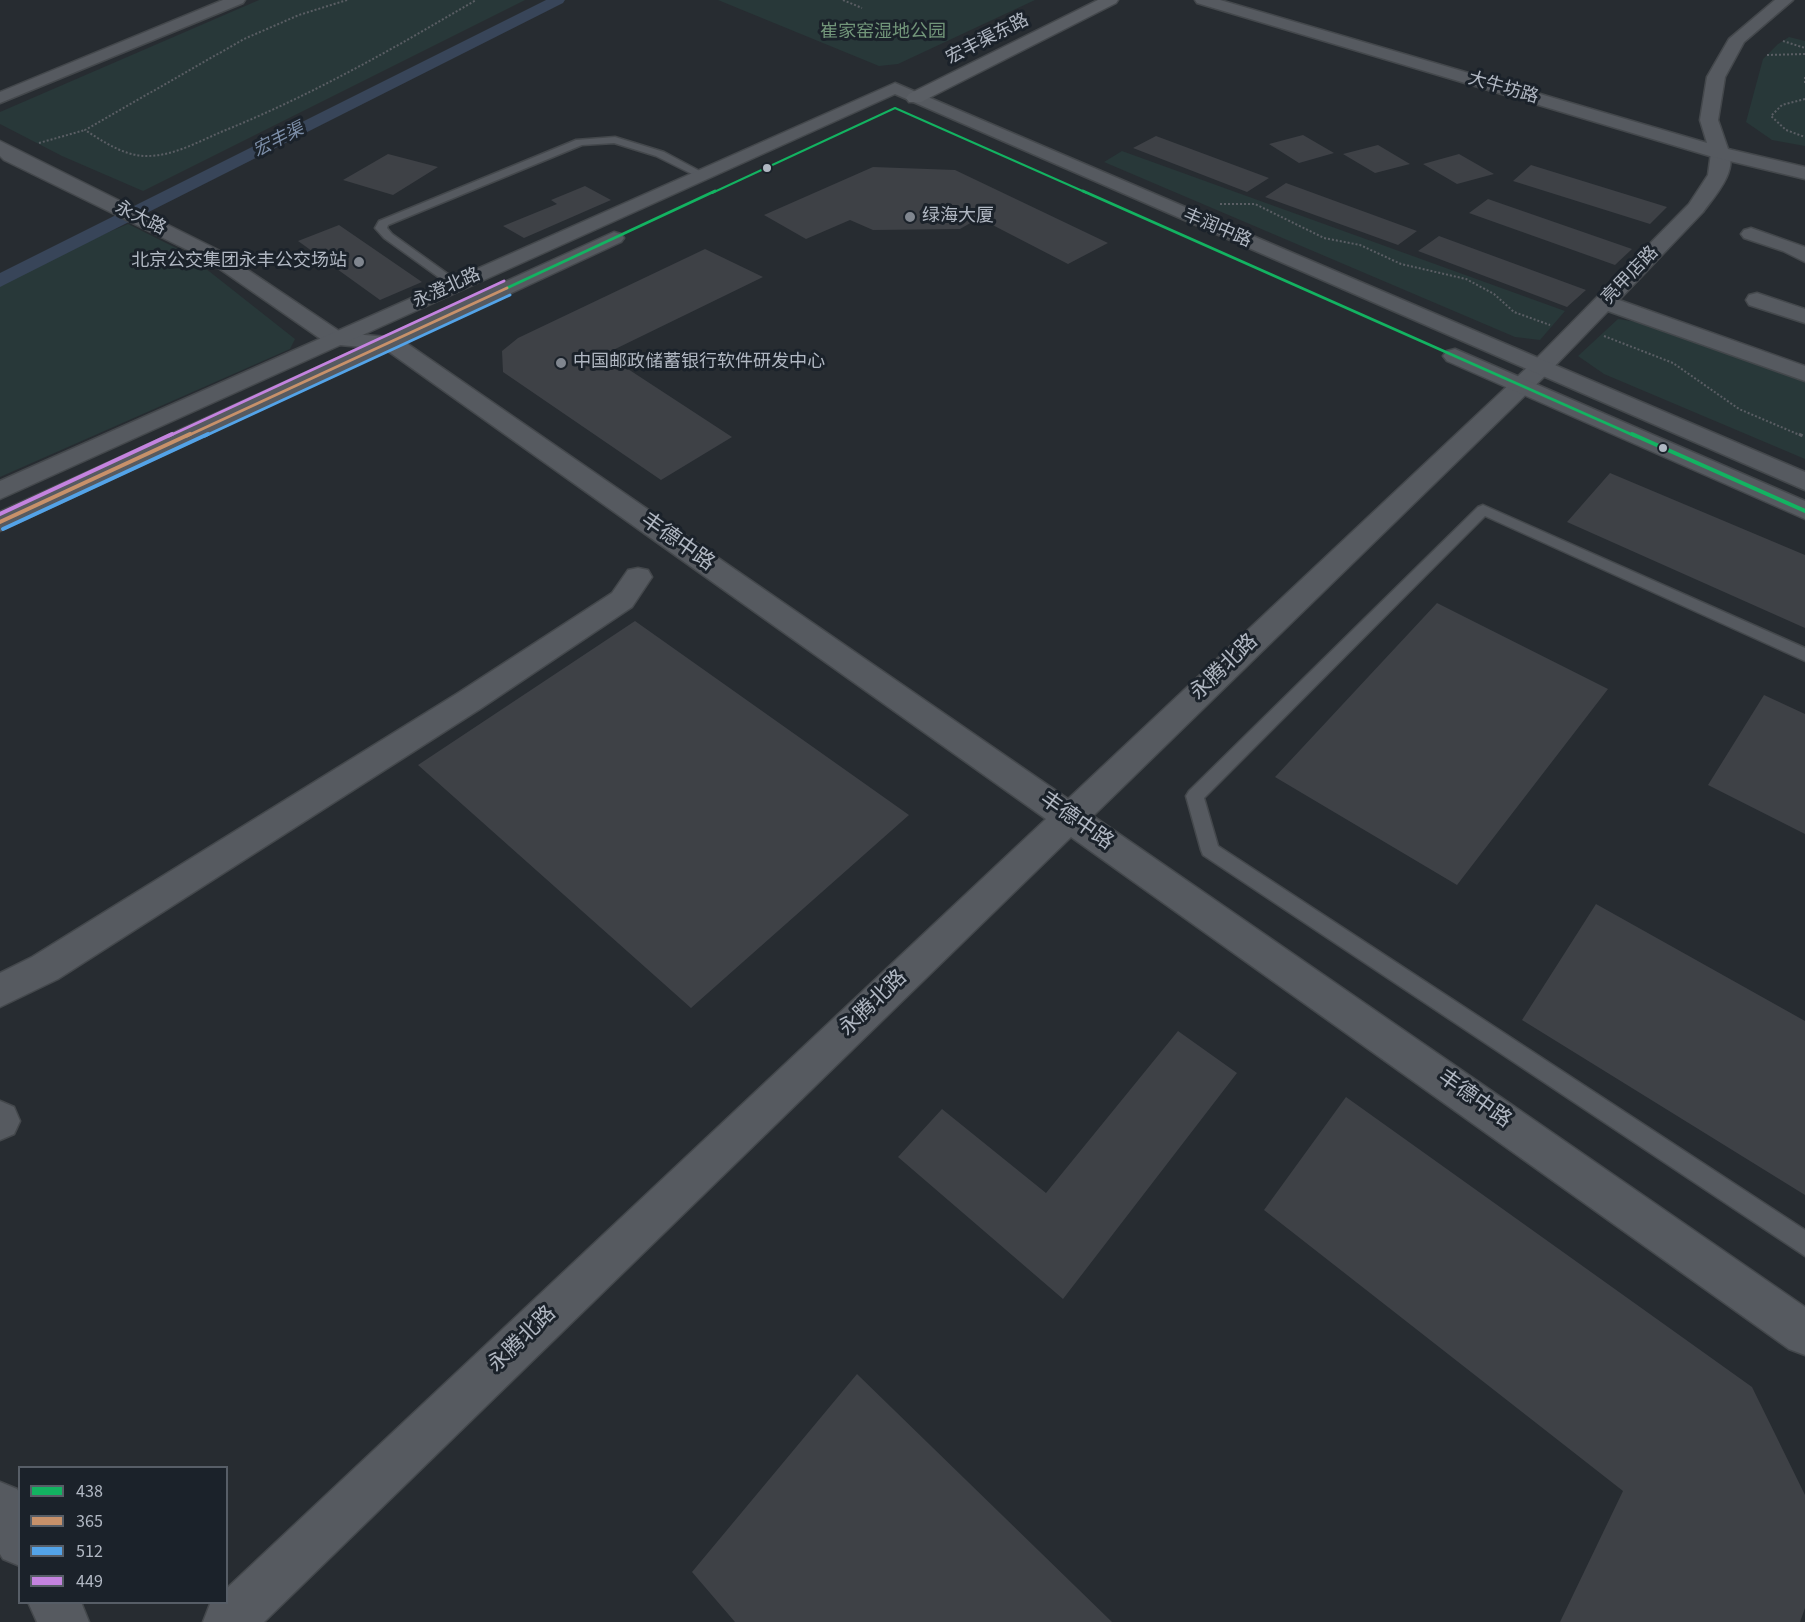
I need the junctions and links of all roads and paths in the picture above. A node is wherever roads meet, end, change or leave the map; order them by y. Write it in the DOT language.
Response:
graph roads {
  1 [pos="237,0"];
  2 [pos="347,0"];
  3 [pos="476,0"];
  4 [pos="843,0"];
  5 [pos="1074,0"];
  6 [pos="1110,0"];
  7 [pos="1203,0"];
  8 [pos="1234,0"];
  9 [pos="1785,0"];
  10 [pos="862,8"];
  11 [pos="1043,15"];
  12 [pos="1783,41"];
  13 [pos="1805,48"];
  14 [pos="1805,54"];
  15 [pos="1767,55"];
  16 [pos="1805,77"];
  17 [pos="1805,83"];
  18 [pos="905,93"];
  19 [pos="0,98"];
  20 [pos="1805,99"];
  21 [pos="85,130"];
  22 [pos="1805,137"];
  23 [pos="1718,147"];
  24 [pos="3,150"];
  25 [pos="1805,162"];
  26 [pos="1805,173"];
  27 [pos="702,175"];
  28 [pos="1216,205"];
  29 [pos="1805,234"];
  30 [pos="1805,256"];
  31 [pos="455,285"];
  32 [pos="1757,300"];
  33 [pos="1605,303"];
  34 [pos="1805,316"];
  35 [pos="1552,326"];
  36 [pos="1601,335"];
  37 [pos="336,339"];
  38 [pos="391,343"];
  39 [pos="1805,374"];
  40 [pos="1530,376"];
  41 [pos="1805,437"];
  42 [pos="1805,482"];
  43 [pos="0,491"];
  44 [pos="1805,511"];
  45 [pos="0,522"];
  46 [pos="639,577"];
  47 [pos="1805,655"];
  48 [pos="1069,817"];
  49 [pos="0,991"];
  50 [pos="1805,1244"];
  51 [pos="1805,1333"];
  52 [pos="0,1506"];
  53 [pos="18,1538"];
  54 [pos="54,1604"];
  55 [pos="64,1622"];
  56 [pos="228,1622"];
  1 -- 19 [label="street"];
  2 -- 21 [label="path"];
  3 -- 21 [label="path"];
  4 -- 10 [label="path"];
  5 -- 11 [label="main road, 宏丰渠东路"];
  6 -- 18 [label="main road, 宏丰渠东路"];
  7 -- 23 [label="street, 大牛坊路"];
  8 -- 23 [label="street, 大牛坊路"];
  9 -- 23 [label="street"];
  12 -- 13 [label="path"];
  14 -- 15 [label="path"];
  16 -- 17 [label="path"];
  18 -- 27 [label="street, 永澄北路"];
  18 -- 38 [label="street, 永澄北路"];
  18 -- 40 [label="street, 丰润中路"];
  20 -- 22 [label="path"];
  21 -- 24 [label="path"];
  23 -- 25 [label="street, 大牛坊路"];
  23 -- 26 [label="street, 大牛坊路"];
  23 -- 33 [label="street, 亮甲店路"];
  24 -- 37 [label="street, 永大路"];
  27 -- 31 [label="street, 永澄北路"];
  27 -- 31 [label="lane"];
  28 -- 35 [label="path"];
  29 -- 30 [label="street"];
  31 -- 37 [label="street, 永澄北路"];
  32 -- 34 [label="street"];
  33 -- 39 [label="street"];
  33 -- 40 [label="street, 亮甲店路"];
  36 -- 41 [label="path"];
  37 -- 38 [label="street"];
  37 -- 43 [label="street, 永澄北路"];
  38 -- 45 [label="street, 永澄北路"];
  38 -- 48 [label="street, 丰德中路"];
  40 -- 42 [label="street, 丰润中路"];
  40 -- 44 [label="street, 丰润中路"];
  40 -- 48 [label="street, 永腾北路"];
  46 -- 49 [label="street"];
  47 -- 50 [label="lane"];
  48 -- 51 [label="street, 丰德中路"];
  48 -- 56 [label="street, 永腾北路"];
  52 -- 53 [label="street"];
  54 -- 55 [label="street"];
}
